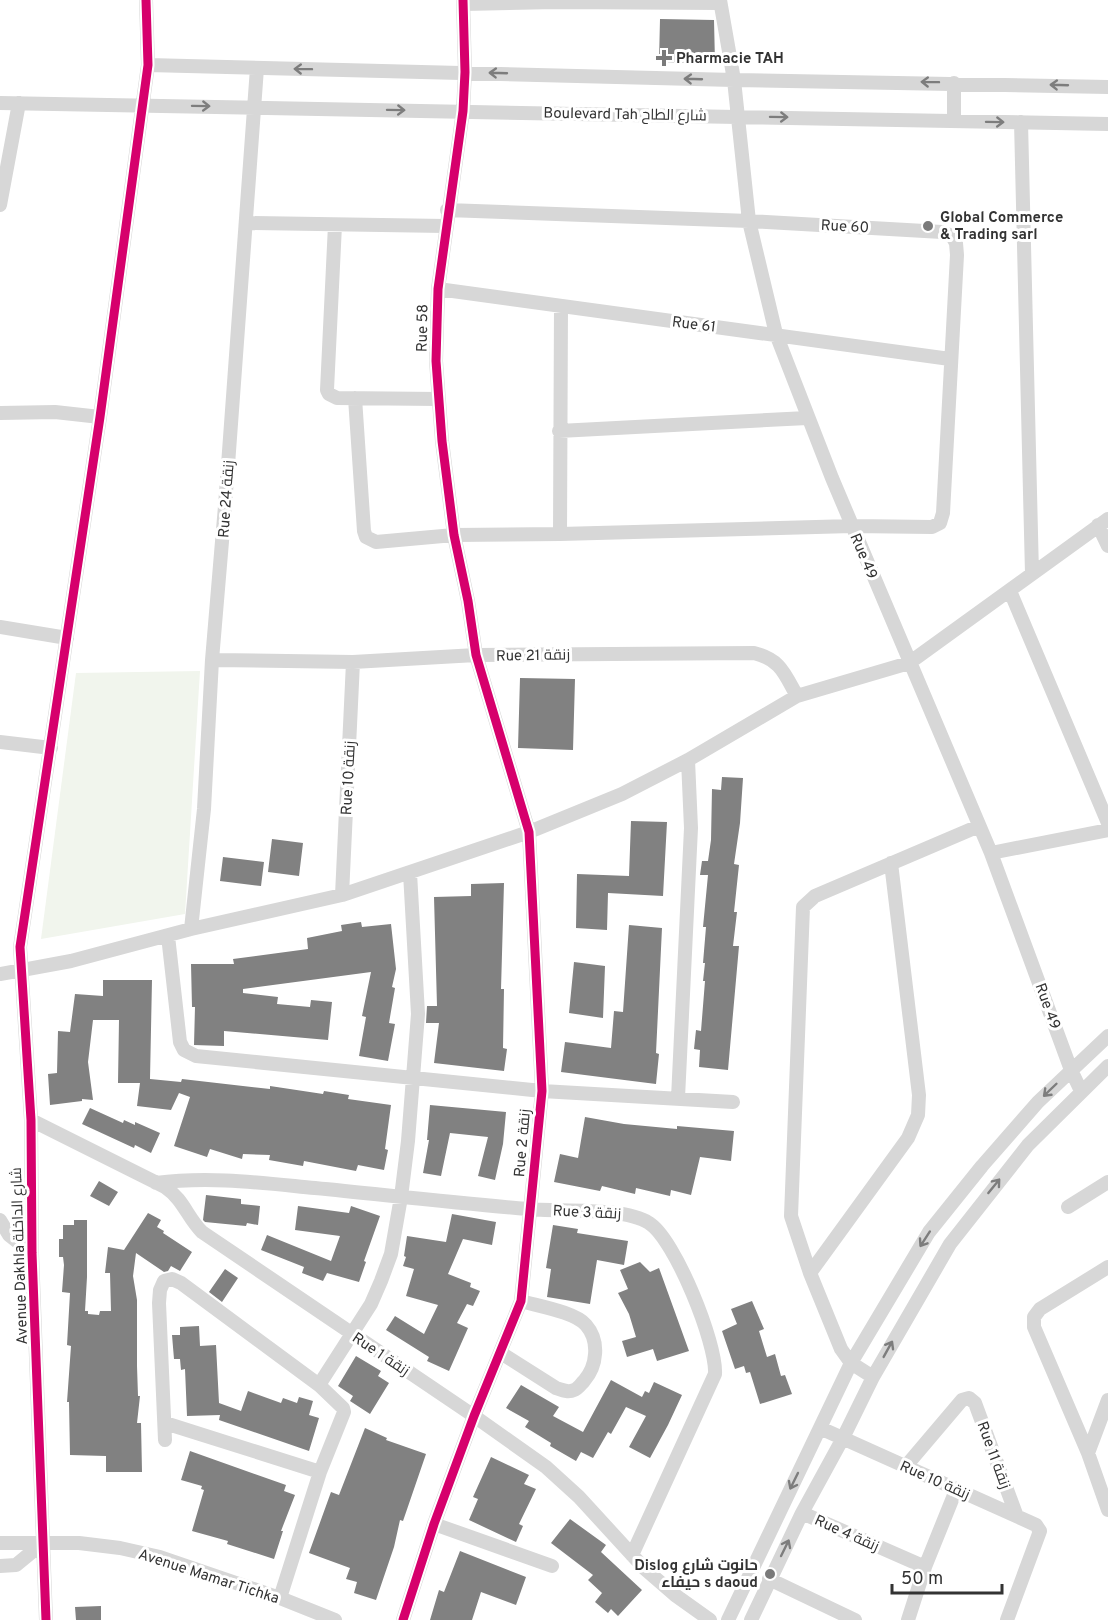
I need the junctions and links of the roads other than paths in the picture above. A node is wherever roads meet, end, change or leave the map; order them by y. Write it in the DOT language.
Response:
graph roads {
  1 [pos="146,0"];
  2 [pos="556,1"];
  3 [pos="720,1"];
  4 [pos="464,2"];
  5 [pos="148,65"];
  6 [pos="257,68"];
  7 [pos="465,72"];
  8 [pos="734,80"];
  9 [pos="954,83"];
  10 [pos="1108,87"];
  11 [pos="0,103"];
  12 [pos="19,103"];
  13 [pos="142,105"];
  14 [pos="254,107"];
  15 [pos="463,111"];
  16 [pos="738,116"];
  17 [pos="954,121"];
  18 [pos="1021,122"];
  19 [pos="1108,124"];
  20 [pos="0,205"];
  21 [pos="447,210"];
  22 [pos="749,221"];
  23 [pos="246,223"];
  24 [pos="335,225"];
  25 [pos="446,226"];
  26 [pos="438,289"];
  27 [pos="561,306"];
  28 [pos="776,334"];
  29 [pos="950,359"];
  30 [pos="355,398"];
  31 [pos="439,399"];
  32 [pos="0,413"];
  33 [pos="100,417"];
  34 [pos="807,418"];
  35 [pos="559,432"];
  36 [pos="1103,522"];
  37 [pos="852,526"];
  38 [pos="560,534"];
  39 [pos="454,535"];
  40 [pos="1108,546"];
  41 [pos="1032,574"];
  42 [pos="1010,591"];
  43 [pos="0,627"];
  44 [pos="67,638"];
  45 [pos="476,656"];
  46 [pos="212,660"];
  47 [pos="353,662"];
  48 [pos="909,663"];
  49 [pos="797,696"];
  50 [pos="0,742"];
  51 [pos="51,748"];
  52 [pos="688,760"];
  53 [pos="1108,823"];
  54 [pos="979,826"];
  55 [pos="1108,830"];
  56 [pos="529,832"];
  57 [pos="991,853"];
  58 [pos="891,863"];
  59 [pos="410,873"];
  60 [pos="342,895"];
  61 [pos="191,929"];
  62 [pos="168,936"];
  63 [pos="22,970"];
  64 [pos="0,974"];
  65 [pos="1108,1036"];
  66 [pos="1108,1066"];
  67 [pos="1071,1070"];
  68 [pos="414,1077"];
  69 [pos="542,1091"];
  70 [pos="1081,1091"];
  71 [pos="678,1098"];
  72 [pos="733,1102"];
  73 [pos="31,1120"];
  74 [pos="1108,1182"];
  75 [pos="156,1183"];
  76 [pos="401,1197"];
  77 [pos="1068,1207"];
  78 [pos="531,1209"];
  79 [pos="0,1220"];
  80 [pos="32,1253"];
  81 [pos="1108,1267"];
  82 [pos="810,1273"];
  83 [pos="521,1301"];
  84 [pos="351,1334"];
  85 [pos="501,1353"];
  86 [pos="851,1363"];
  87 [pos="873,1377"];
  88 [pos="319,1385"];
  89 [pos="1108,1400"];
  90 [pos="474,1416"];
  91 [pos="165,1424"];
  92 [pos="820,1428"];
  93 [pos="843,1438"];
  94 [pos="165,1440"];
  95 [pos="1088,1452"];
  96 [pos="906,1466"];
  97 [pos="320,1472"];
  98 [pos="956,1490"];
  99 [pos="1108,1510"];
  100 [pos="802,1513"];
  101 [pos="1016,1514"];
  102 [pos="434,1524"];
  103 [pos="44,1542"];
  104 [pos="0,1543"];
  105 [pos="632,1555"];
  106 [pos="0,1566"];
  107 [pos="552,1566"];
  108 [pos="925,1567"];
  109 [pos="769,1580"];
  110 [pos="279,1598"];
  111 [pos="46,1620"];
  112 [pos="335,1620"];
  113 [pos="403,1620"];
  114 [pos="710,1620"];
  115 [pos="728,1620"];
  116 [pos="751,1620"];
  117 [pos="855,1620"];
  118 [pos="908,1620"];
  119 [pos="1007,1620"];
  1 -- 5 [label="street, Avenue Dakhla شارع الداخلة"];
  2 -- 3 [label="street"];
  2 -- 4 [label="street"];
  3 -- 8 [label="street, Rue 49"];
  4 -- 7 [label="street, Rue 58"];
  5 -- 6 [label="street"];
  5 -- 13 [label="street, Avenue Dakhla شارع الداخلة"];
  7 -- 6 [label="street, one-way"];
  6 -- 14 [label="street, Rue 24 زنقة"];
  8 -- 7 [label="street, one-way"];
  7 -- 15 [label="street, Rue 58"];
  9 -- 8 [label="street, one-way"];
  8 -- 16 [label="street, Rue 49"];
  10 -- 9 [label="street, one-way"];
  9 -- 17 [label="street"];
  11 -- 12 [label="street, Boulevard Tah شارع الطاح"];
  12 -- 13 [label="street, Boulevard Tah شارع الطاح"];
  12 -- 20 [label="street"];
  13 -- 14 [label="street, Boulevard Tah شارع الطاح, one-way"];
  13 -- 33 [label="street, Avenue Dakhla شارع الداخلة"];
  14 -- 15 [label="street, Boulevard Tah شارع الطاح, one-way"];
  14 -- 23 [label="street, Rue 24 زنقة"];
  15 -- 16 [label="street, Boulevard Tah شارع الطاح"];
  15 -- 21 [label="street, Rue 58"];
  16 -- 17 [label="street, Boulevard Tah شارع الطاح, one-way"];
  16 -- 22 [label="street, Rue 49"];
  17 -- 18 [label="street, Boulevard Tah شارع الطاح, one-way"];
  18 -- 19 [label="street, Boulevard Tah شارع الطاح"];
  18 -- 41 [label="street"];
  21 -- 22 [label="street, Rue 60"];
  21 -- 25 [label="street, Rue 58"];
  22 -- 28 [label="street, Rue 49"];
  22 -- 29 [label="street, Rue 60"];
  23 -- 24 [label="street"];
  23 -- 46 [label="street, Rue 24 زنقة"];
  24 -- 25 [label="street"];
  24 -- 30 [label="street"];
  25 -- 26 [label="street, Rue 58"];
  26 -- 27 [label="street, Rue 61"];
  26 -- 31 [label="street, Rue 58"];
  27 -- 28 [label="street, Rue 61"];
  27 -- 35 [label="street"];
  28 -- 29 [label="street, Rue 61"];
  28 -- 34 [label="street, Rue 49"];
  29 -- 37 [label="street, Rue 60"];
  30 -- 31 [label="street"];
  30 -- 39 [label="street"];
  31 -- 39 [label="street, Rue 58"];
  32 -- 33 [label="street"];
  33 -- 44 [label="street, Avenue Dakhla شارع الداخلة"];
  34 -- 35 [label="street"];
  34 -- 37 [label="street, Rue 49"];
  35 -- 38 [label="street"];
  36 -- 40 [label="street"];
  36 -- 41 [label="street"];
  37 -- 38 [label="street"];
  37 -- 48 [label="street, Rue 49"];
  38 -- 39 [label="street"];
  39 -- 45 [label="street, Rue 58"];
  41 -- 42 [label="street"];
  42 -- 48 [label="street"];
  42 -- 53 [label="street"];
  43 -- 44 [label="street"];
  44 -- 51 [label="street, Avenue Dakhla شارع الداخلة"];
  45 -- 47 [label="street, Rue 21 زنقة"];
  45 -- 49 [label="street, Rue 21 زنقة"];
  45 -- 56 [label="street, Rue 2 زنقة"];
  46 -- 47 [label="street, Rue 21 زنقة"];
  46 -- 61 [label="street, Rue 24 زنقة"];
  47 -- 60 [label="street, Rue 10 زنقة"];
  48 -- 49 [label="street"];
  48 -- 54 [label="street, Rue 49"];
  49 -- 52 [label="street"];
  50 -- 51 [label="street"];
  51 -- 63 [label="street, Avenue Dakhla شارع الداخلة"];
  52 -- 56 [label="street"];
  52 -- 71 [label="street"];
  54 -- 57 [label="street, Rue 49"];
  54 -- 58 [label="street"];
  55 -- 57 [label="street"];
  56 -- 59 [label="street"];
  56 -- 69 [label="street, Rue 2 زنقة"];
  57 -- 67 [label="street, Rue 49"];
  58 -- 82 [label="street"];
  58 -- 82 [label="street"];
  59 -- 60 [label="street"];
  59 -- 68 [label="street"];
  60 -- 61 [label="street"];
  61 -- 62 [label="street"];
  62 -- 63 [label="street"];
  62 -- 68 [label="street"];
  63 -- 64 [label="street"];
  63 -- 73 [label="street, Avenue Dakhla شارع الداخلة"];
  65 -- 67 [label="street"];
  66 -- 70 [label="street"];
  67 -- 70 [label="street, Rue 49"];
  67 -- 86 [label="street, one-way"];
  68 -- 69 [label="street"];
  68 -- 76 [label="street"];
  69 -- 71 [label="street"];
  69 -- 78 [label="street, Rue 2 زنقة"];
  87 -- 70 [label="street, one-way"];
  71 -- 72 [label="street"];
  73 -- 75 [label="street, Rue 1 زنقة"];
  73 -- 80 [label="street, Avenue Dakhla شارع الداخلة"];
  74 -- 77 [label="street"];
  75 -- 76 [label="street, Rue 3 زنقة"];
  75 -- 84 [label="street, Rue 1 زنقة"];
  76 -- 78 [label="street, Rue 3 زنقة"];
  76 -- 84 [label="street"];
  78 -- 83 [label="street, Rue 2 زنقة"];
  78 -- 105 [label="street, Rue 3 زنقة"];
  79 -- 80 [label="street"];
  80 -- 103 [label="street, Avenue Dakhla شارع الداخلة"];
  81 -- 95 [label="street"];
  82 -- 86 [label="street"];
  83 -- 85 [label="street, Rue 2 زنقة"];
  83 -- 85 [label="street"];
  84 -- 88 [label="street"];
  84 -- 90 [label="street, Rue 1 زنقة"];
  85 -- 90 [label="street, Rue 2 زنقة"];
  86 -- 87 [label="street"];
  86 -- 92 [label="street"];
  87 -- 93 [label="street"];
  88 -- 91 [label="street"];
  88 -- 97 [label="street"];
  89 -- 95 [label="street"];
  90 -- 102 [label="street, Rue 2 زنقة"];
  90 -- 105 [label="street, Rue 1 زنقة"];
  91 -- 94 [label="street"];
  91 -- 97 [label="street"];
  92 -- 93 [label="street, Rue 10 زنقة"];
  92 -- 115 [label="street, one-way"];
  93 -- 96 [label="street, Rue 10 زنقة"];
  93 -- 100 [label="street"];
  95 -- 99 [label="street"];
  96 -- 98 [label="street, Rue 10 زنقة"];
  96 -- 101 [label="street, Rue 11 زنقة"];
  97 -- 110 [label="street"];
  98 -- 101 [label="street, Rue 10 زنقة"];
  98 -- 108 [label="street"];
  100 -- 108 [label="street, Rue 4 زنقة"];
  109 -- 100 [label="street, one-way"];
  101 -- 119 [label="street, Rue 10 زنقة"];
  102 -- 107 [label="street"];
  102 -- 113 [label="street, Rue 2 زنقة"];
  103 -- 104 [label="street, Avenue Mamar Tichka"];
  103 -- 106 [label="street"];
  103 -- 110 [label="street, Avenue Mamar Tichka"];
  103 -- 111 [label="street, Avenue Dakhla شارع الداخلة"];
  105 -- 114 [label="street, Rue 1 زنقة"];
  108 -- 118 [label="street"];
  109 -- 116 [label="street"];
  109 -- 117 [label="street"];
  110 -- 112 [label="street, Avenue Mamar Tichka"];
}
